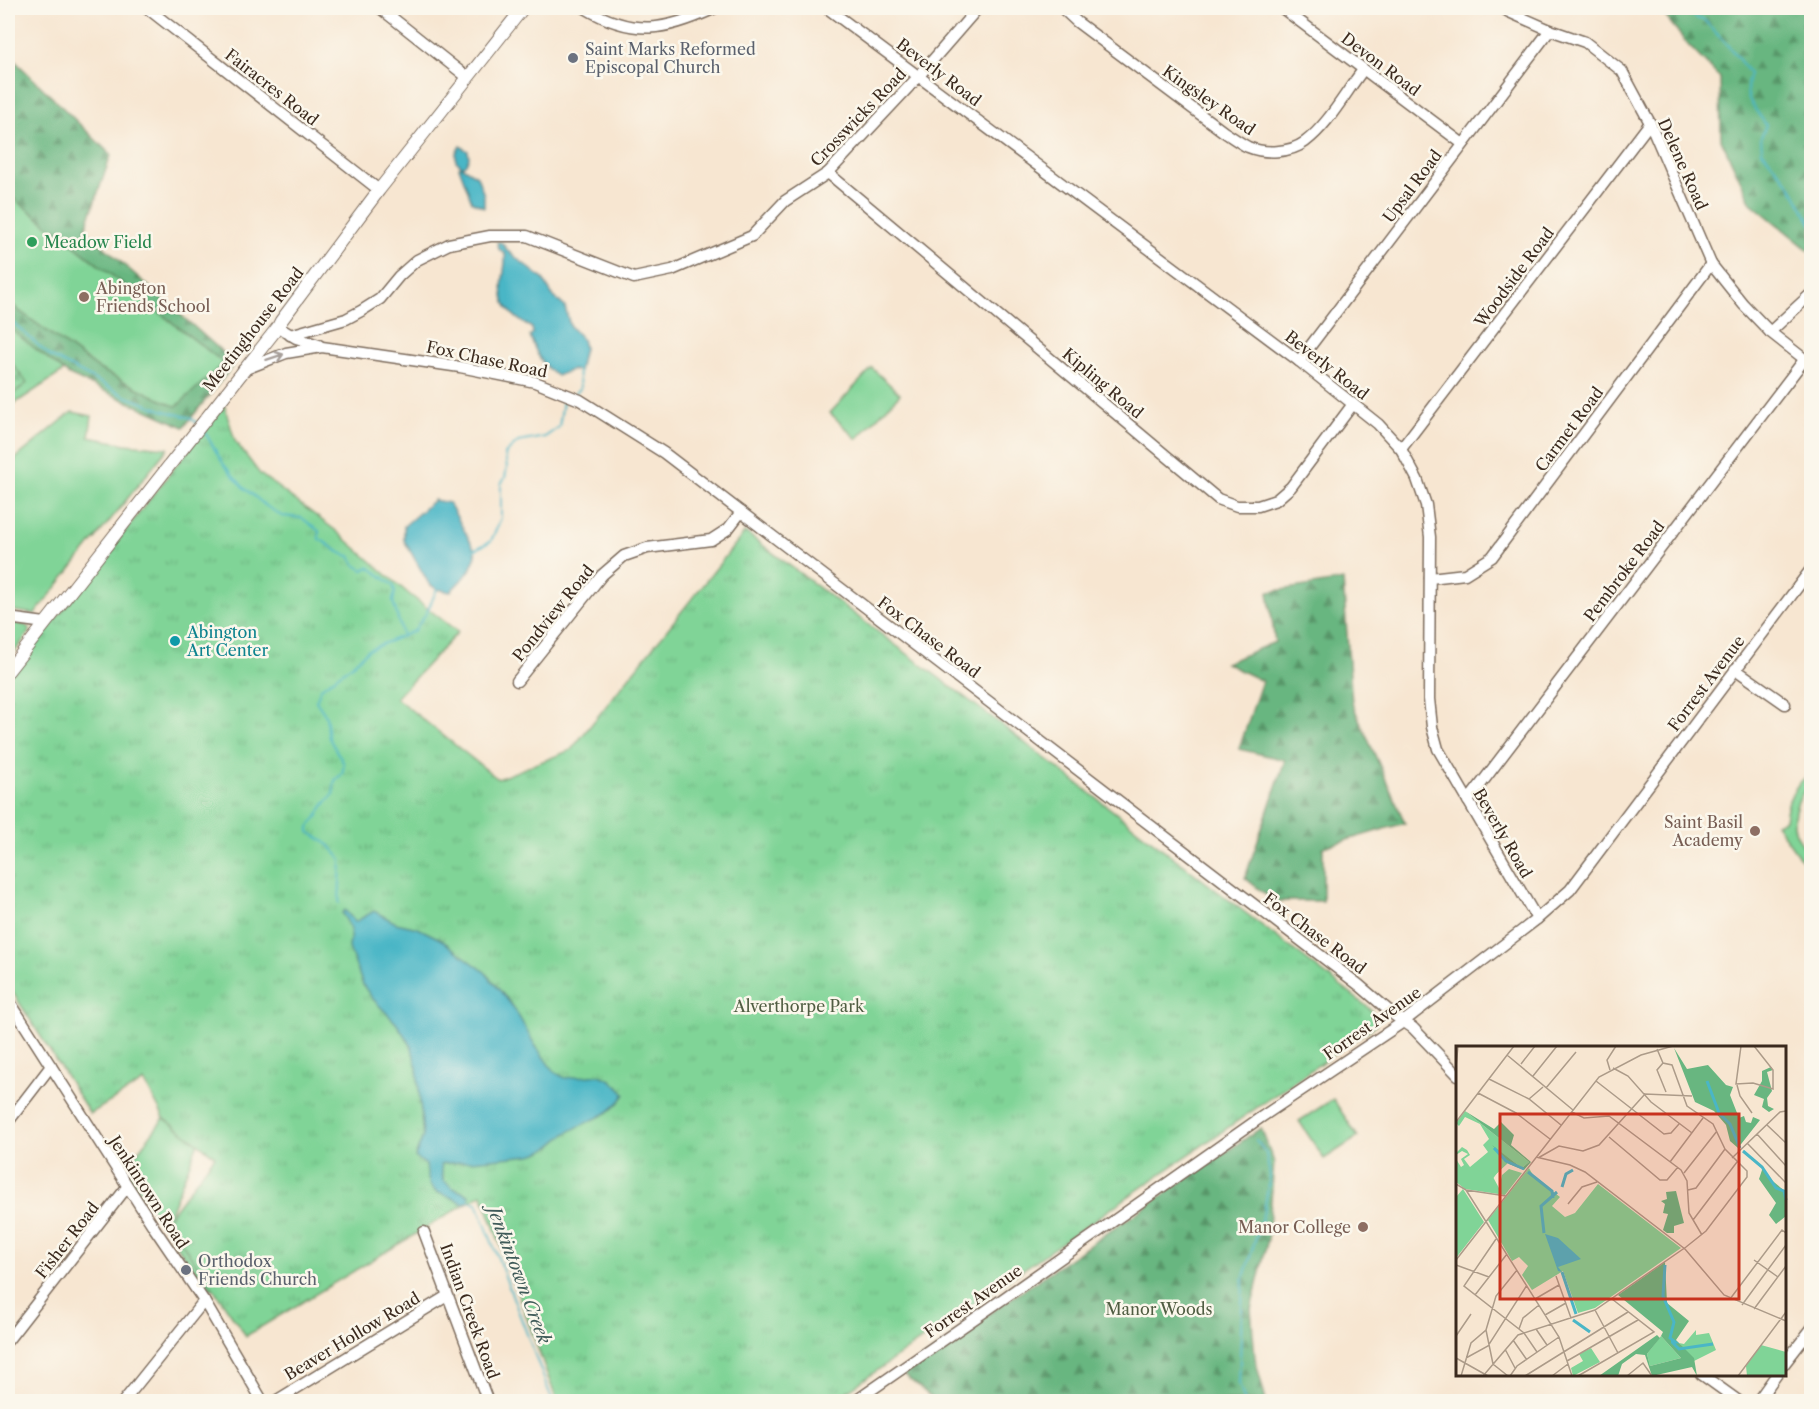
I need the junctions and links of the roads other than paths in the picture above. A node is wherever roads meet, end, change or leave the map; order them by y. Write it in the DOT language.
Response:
graph roads {
  1 [pos="147,8"];
  2 [pos="380,8"];
  3 [pos="523,8"];
  4 [pos="585,8"];
  5 [pos="715,8"];
  6 [pos="827,8"];
  7 [pos="978,8"];
  8 [pos="1062,8"];
  9 [pos="1282,8"];
  10 [pos="1503,8"];
  11 [pos="1550,30"];
  12 [pos="1363,70"];
  13 [pos="467,77"];
  14 [pos="918,77"];
  15 [pos="1650,123"];
  16 [pos="1463,144"];
  17 [pos="828,173"];
  18 [pos="379,190"];
  19 [pos="1711,264"];
  20 [pos="1812,293"];
  21 [pos="276,330"];
  22 [pos="1770,332"];
  23 [pos="296,334"];
  24 [pos="322,347"];
  25 [pos="309,348"];
  26 [pos="1299,361"];
  27 [pos="1808,363"];
  28 [pos="243,370"];
  29 [pos="1353,404"];
  30 [pos="1401,449"];
  31 [pos="741,512"];
  32 [pos="1812,568"];
  33 [pos="1430,578"];
  34 [pos="8,618"];
  35 [pos="45,623"];
  36 [pos="1735,669"];
  37 [pos="8,671"];
  38 [pos="517,681"];
  39 [pos="1785,704"];
  40 [pos="1468,801"];
  41 [pos="1537,920"];
  42 [pos="8,999"];
  43 [pos="1403,1022"];
  44 [pos="51,1066"];
  45 [pos="1456,1073"];
  46 [pos="8,1122"];
  47 [pos="128,1187"];
  48 [pos="424,1232"];
  49 [pos="447,1296"];
  50 [pos="204,1301"];
  51 [pos="1812,1328"];
  52 [pos="8,1340"];
  53 [pos="1786,1363"];
  54 [pos="1704,1376"];
  55 [pos="1776,1376"];
  56 [pos="123,1401"];
  57 [pos="263,1401"];
  58 [pos="274,1401"];
  59 [pos="488,1401"];
  60 [pos="854,1401"];
  61 [pos="1740,1401"];
  62 [pos="1757,1401"];
  1 -- 18 [label="street, Fairacres Road"];
  2 -- 13 [label="street"];
  3 -- 13 [label="street, Meetinghouse Road"];
  4 -- 5 [label="street"];
  6 -- 14 [label="street, Beverly Road"];
  7 -- 14 [label="street, Crosswicks Road"];
  8 -- 12 [label="street, Kingsley Road"];
  9 -- 12 [label="street, Devon Road"];
  10 -- 11 [label="street, Delene Road"];
  11 -- 15 [label="street, Delene Road"];
  11 -- 16 [label="street, Upsal Road"];
  12 -- 16 [label="street, Devon Road"];
  13 -- 18 [label="street, Meetinghouse Road"];
  14 -- 17 [label="street, Crosswicks Road"];
  14 -- 26 [label="street, Beverly Road"];
  15 -- 19 [label="street, Delene Road"];
  15 -- 30 [label="street, Woodside Road"];
  16 -- 26 [label="street, Upsal Road"];
  17 -- 23 [label="street, Crosswicks Road"];
  17 -- 29 [label="street, Kipling Road"];
  18 -- 21 [label="street, Meetinghouse Road"];
  19 -- 22 [label="street, Delene Road"];
  19 -- 33 [label="street, Carmet Road"];
  20 -- 22 [label="street"];
  21 -- 23 [label="street, Fox Chase Road"];
  21 -- 25 [label="street, Fox Chase Road"];
  21 -- 28 [label="street, Meetinghouse Road"];
  22 -- 27 [label="street, Delene Road"];
  23 -- 24 [label="street, Fox Chase Road"];
  24 -- 25 [label="street, Fox Chase Road"];
  24 -- 31 [label="street, Fox Chase Road"];
  28 -- 25 [label="street, Fox Chase Road, one-way"];
  26 -- 29 [label="street, Beverly Road"];
  27 -- 40 [label="street, Pembroke Road"];
  28 -- 35 [label="street, Meetinghouse Road"];
  29 -- 30 [label="street, Beverly Road"];
  30 -- 33 [label="street, Beverly Road"];
  31 -- 38 [label="street, Pondview Road"];
  31 -- 43 [label="street, Fox Chase Road"];
  32 -- 36 [label="street, Forrest Avenue"];
  33 -- 40 [label="street, Beverly Road"];
  34 -- 35 [label="street"];
  35 -- 37 [label="street, Meetinghouse Road"];
  36 -- 39 [label="street"];
  36 -- 41 [label="street, Forrest Avenue"];
  40 -- 41 [label="street, Beverly Road"];
  41 -- 43 [label="street, Forrest Avenue"];
  42 -- 44 [label="street, Jenkintown Road"];
  43 -- 45 [label="street, Fox Chase Road"];
  43 -- 60 [label="street, Forrest Avenue"];
  44 -- 46 [label="street"];
  44 -- 47 [label="street, Jenkintown Road"];
  47 -- 50 [label="street, Jenkintown Road"];
  47 -- 52 [label="street, Fisher Road"];
  48 -- 49 [label="street, Indian Creek Road"];
  49 -- 58 [label="street, Beaver Hollow Road"];
  49 -- 59 [label="street, Indian Creek Road"];
  50 -- 56 [label="street"];
  50 -- 57 [label="street, Jenkintown Road"];
  51 -- 53 [label="street"];
  54 -- 61 [label="street"];
  55 -- 62 [label="street"];
}
